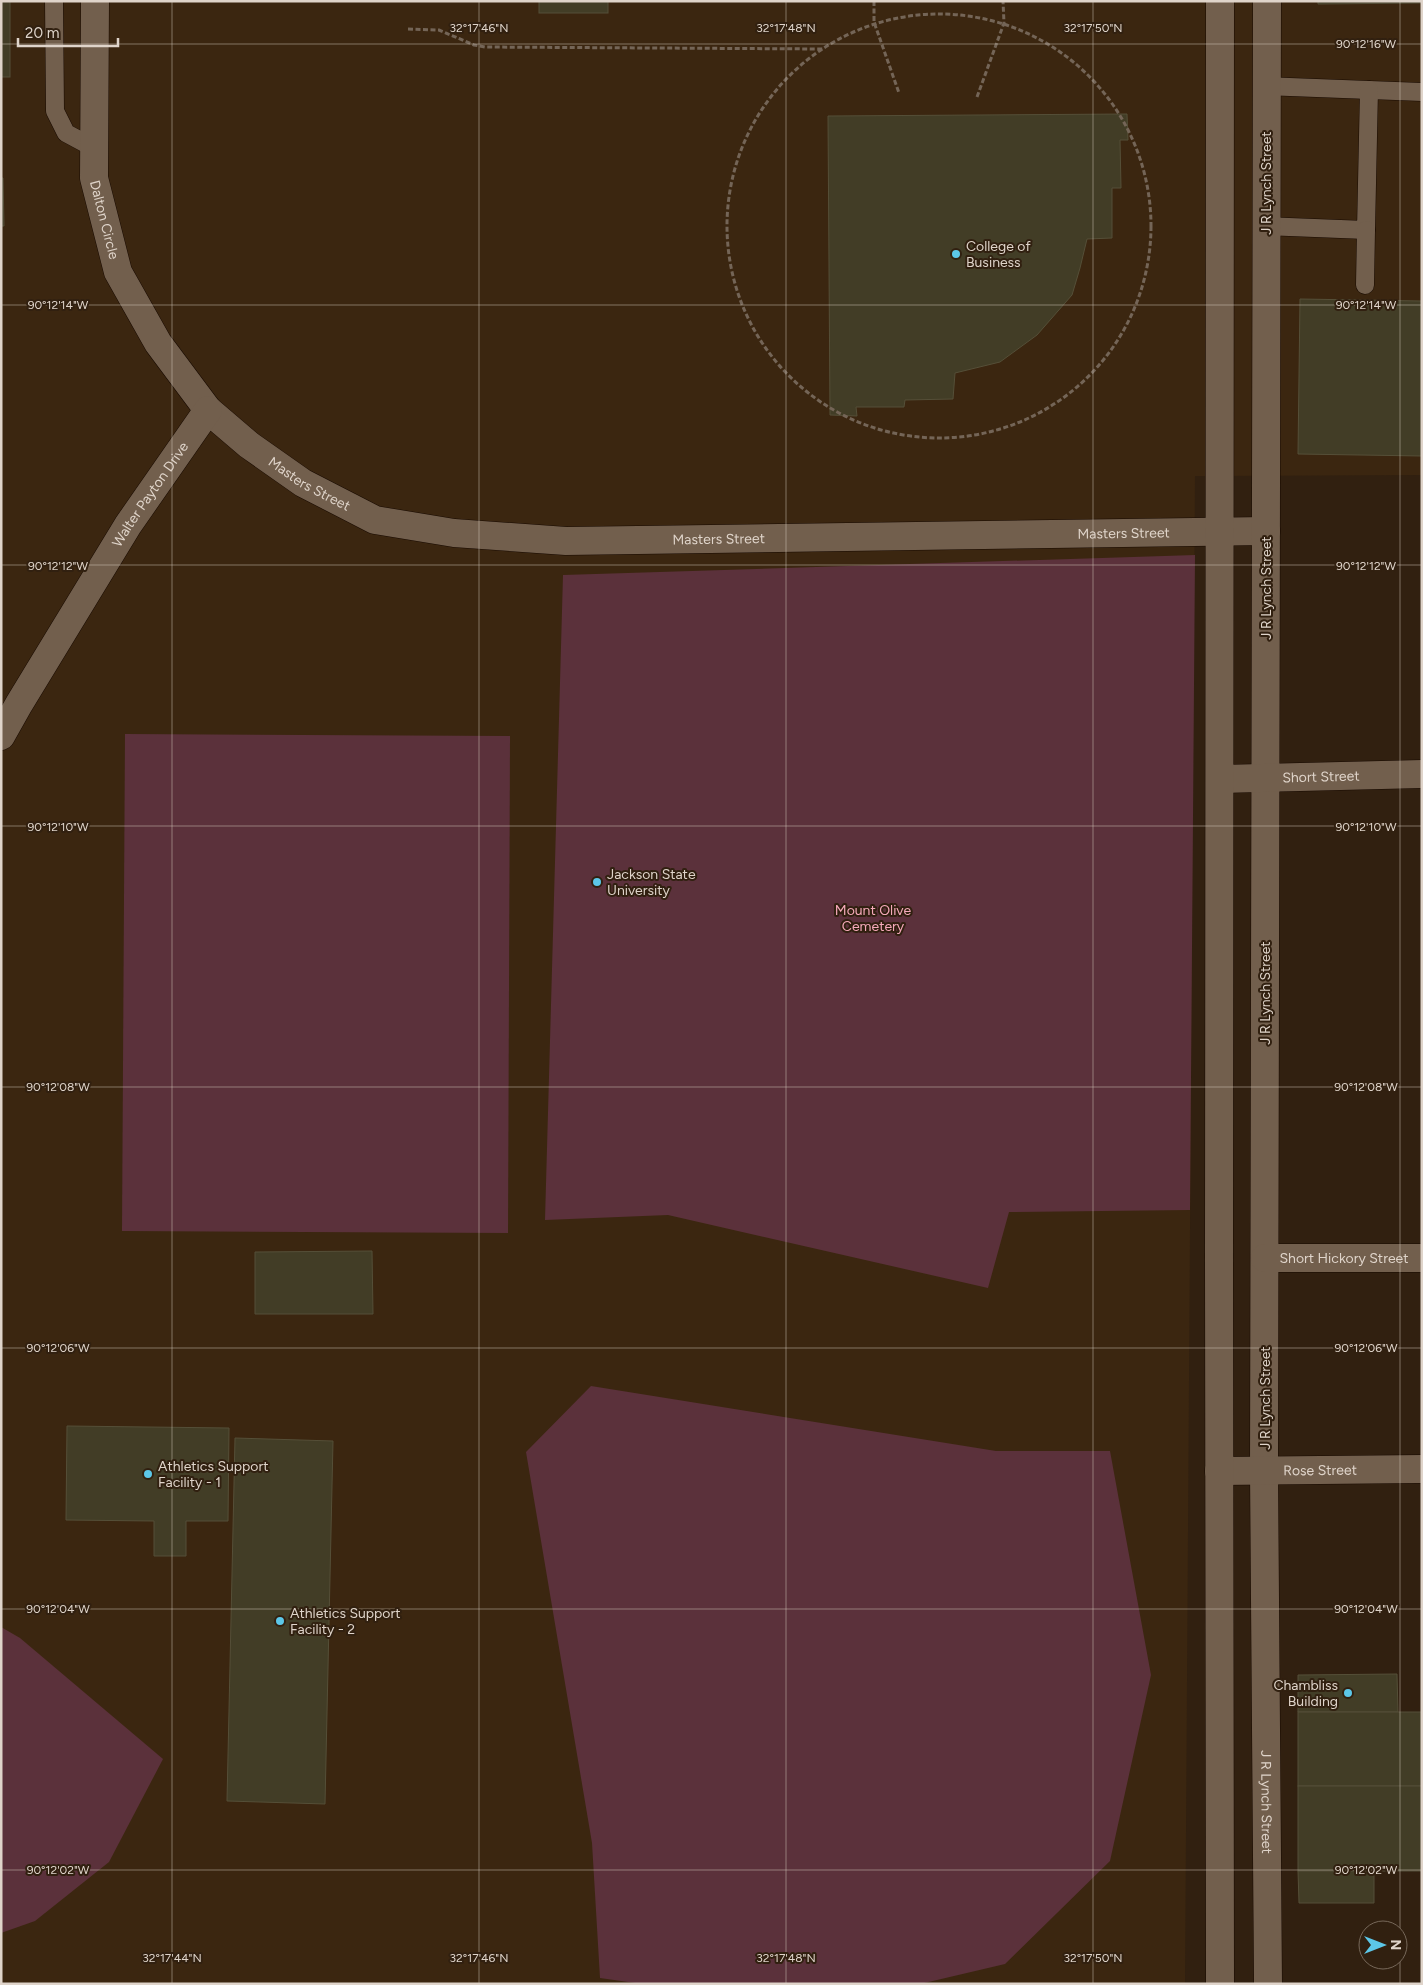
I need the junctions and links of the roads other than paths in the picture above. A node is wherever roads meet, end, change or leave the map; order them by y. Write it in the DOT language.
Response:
graph roads {
  1 [pos="54,1"];
  2 [pos="95,1"];
  3 [pos="1220,1"];
  4 [pos="1267,1"];
  5 [pos="1266,86"];
  6 [pos="1369,90"];
  7 [pos="1422,92"];
  8 [pos="94,148"];
  9 [pos="1266,226"];
  10 [pos="1366,230"];
  11 [pos="1364,285"];
  12 [pos="208,410"];
  13 [pos="1266,531"];
  14 [pos="1220,532"];
  15 [pos="1,736"];
  16 [pos="1422,774"];
  17 [pos="1266,778"];
  18 [pos="1220,779"];
  19 [pos="1265,1258"];
  20 [pos="1422,1258"];
  21 [pos="1422,1470"];
  22 [pos="1219,1471"];
  23 [pos="1264,1471"];
  24 [pos="1220,1984"];
  25 [pos="1268,1984"];
  1 -- 8 [label="lane"];
  2 -- 8 [label="street, Dalton Circle"];
  3 -- 14 [label="street"];
  4 -- 5 [label="street, J R Lynch Street"];
  5 -- 6 [label="lane"];
  5 -- 9 [label="street, J R Lynch Street"];
  6 -- 7 [label="lane"];
  6 -- 10 [label="lane"];
  8 -- 12 [label="street, Dalton Circle"];
  9 -- 10 [label="lane"];
  9 -- 13 [label="street, J R Lynch Street"];
  10 -- 11 [label="lane"];
  12 -- 14 [label="street, Masters Street"];
  12 -- 15 [label="street, Walter Payton Drive"];
  13 -- 14 [label="street, Masters Street"];
  13 -- 17 [label="street, J R Lynch Street"];
  14 -- 18 [label="street"];
  16 -- 17 [label="street, Short Street"];
  17 -- 18 [label="street, Short Street"];
  17 -- 19 [label="street, J R Lynch Street"];
  18 -- 22 [label="street"];
  19 -- 20 [label="street, Short Hickory Street"];
  19 -- 23 [label="street, J R Lynch Street"];
  21 -- 23 [label="street, Rose Street"];
  22 -- 23 [label="street, Rose Street"];
  22 -- 24 [label="street"];
  23 -- 25 [label="street, J R Lynch Street"];
}
